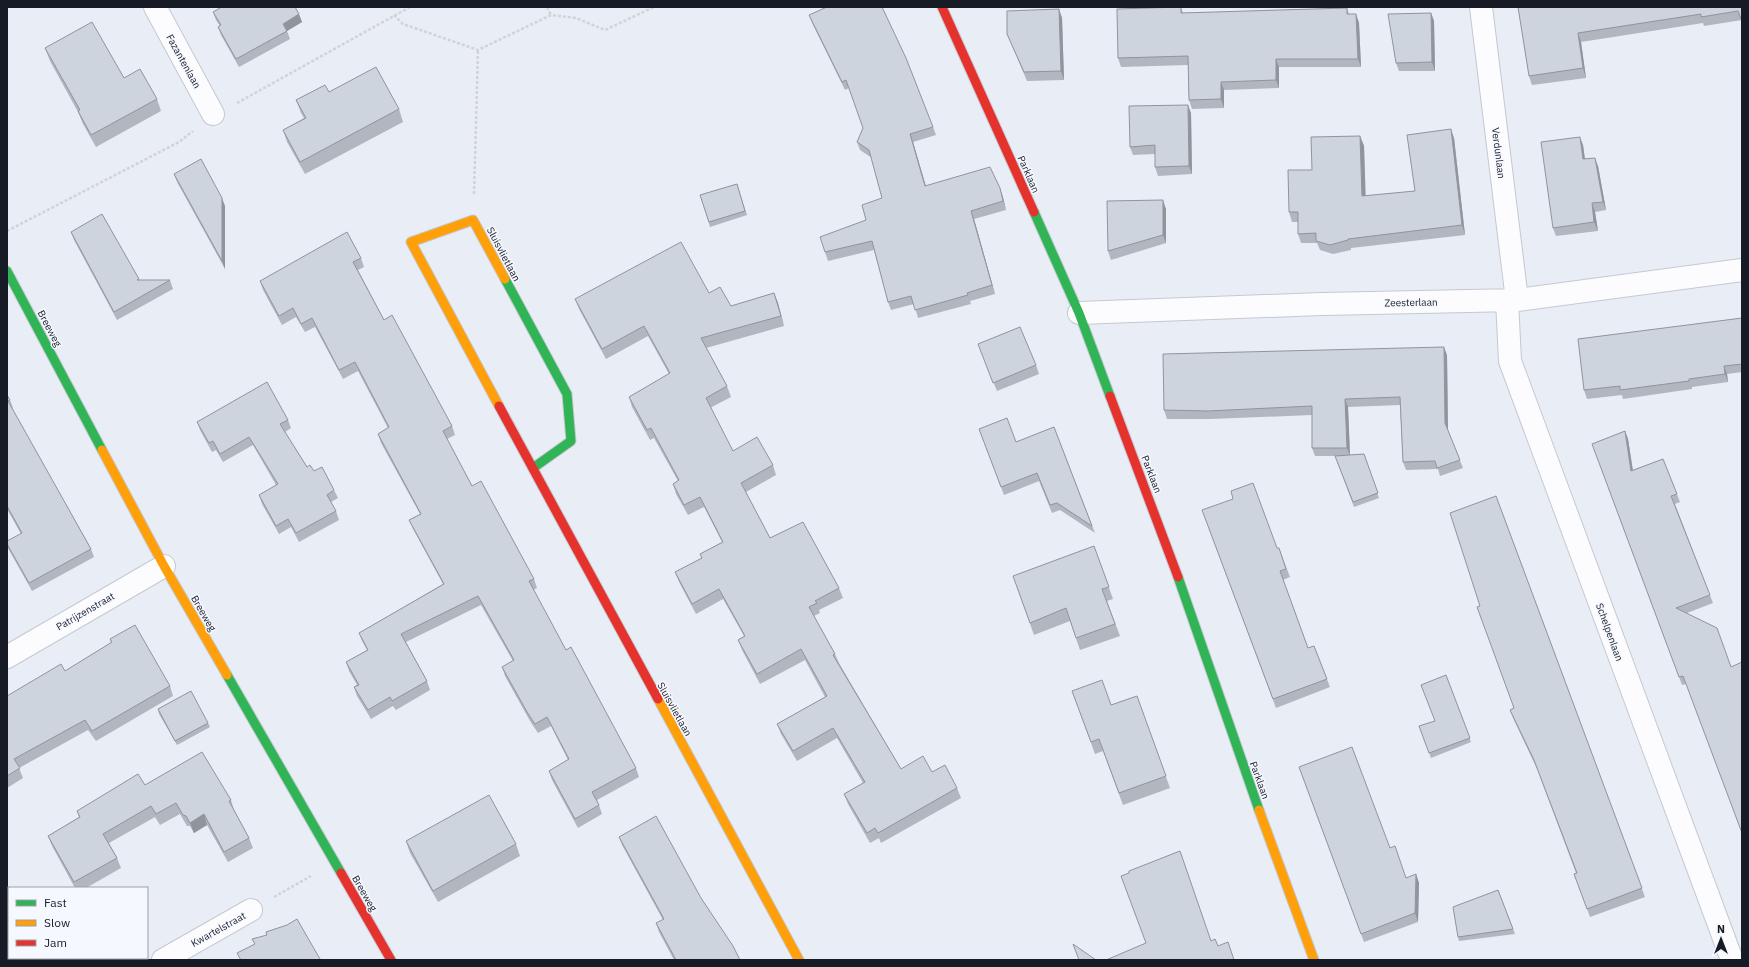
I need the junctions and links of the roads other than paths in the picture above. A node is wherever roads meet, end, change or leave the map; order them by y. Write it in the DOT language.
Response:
graph roads {
  1 [pos="155,7"];
  2 [pos="942,7"];
  3 [pos="1480,7"];
  4 [pos="213,114"];
  5 [pos="1742,270"];
  6 [pos="7,271"];
  7 [pos="1512,300"];
  8 [pos="1079,313"];
  9 [pos="533,468"];
  10 [pos="164,566"];
  11 [pos="7,658"];
  12 [pos="251,910"];
  13 [pos="163,960"];
  14 [pos="391,960"];
  15 [pos="799,960"];
  16 [pos="1314,960"];
  17 [pos="1732,960"];
  1 -- 4 [label="street, Fazantenlaan"];
  2 -- 8 [label="street, Parklaan"];
  3 -- 7 [label="street, Verdunlaan"];
  5 -- 7 [label="street, Zeesterlaan"];
  6 -- 10 [label="street, Breeweg"];
  7 -- 8 [label="street, Zeesterlaan"];
  7 -- 17 [label="street, Schelpenlaan"];
  8 -- 16 [label="street, Parklaan"];
  9 -- 9 [label="street, Sluisvlietlaan"];
  9 -- 15 [label="street, Sluisvlietlaan"];
  10 -- 11 [label="street, Patrijzenstraat"];
  10 -- 14 [label="street, Breeweg"];
  12 -- 13 [label="street, Kwartelstraat"];
}
